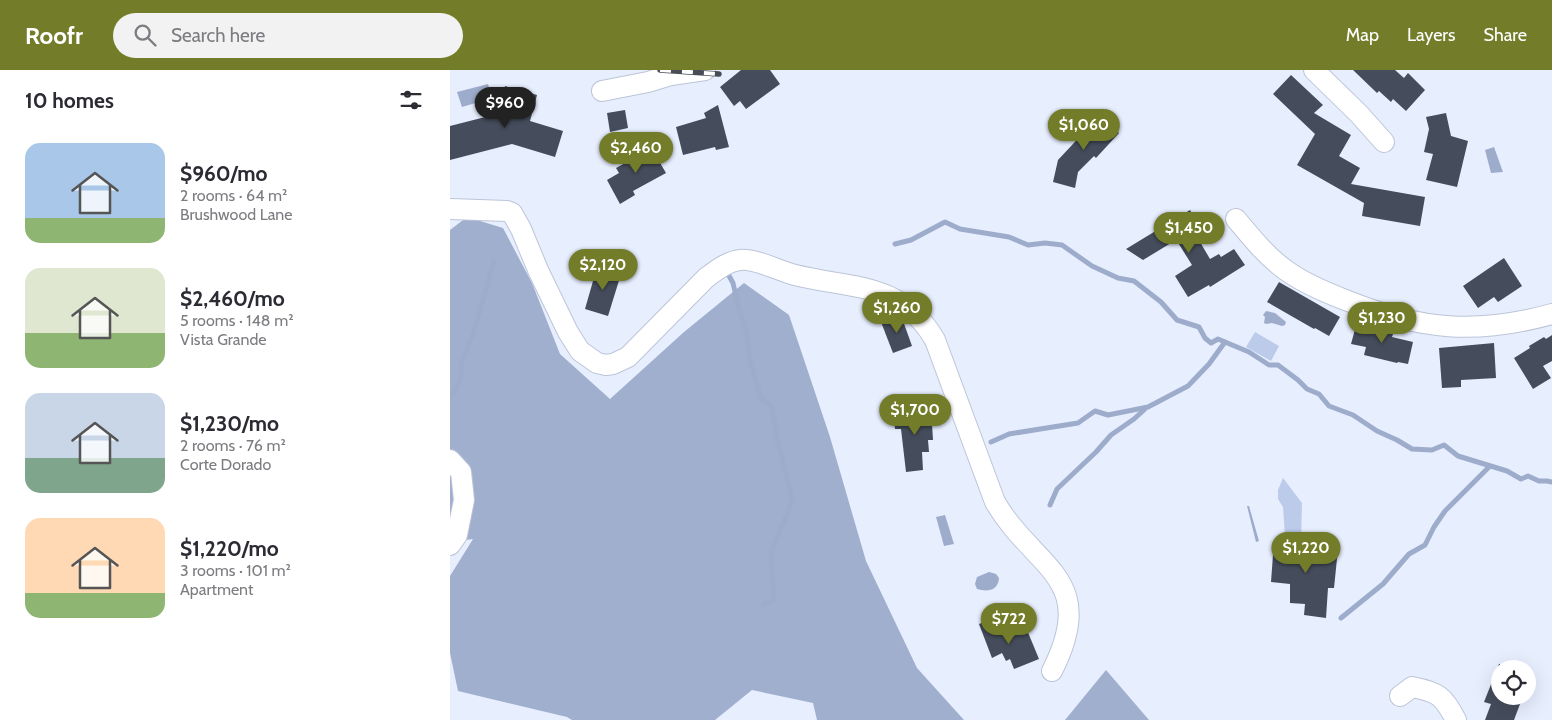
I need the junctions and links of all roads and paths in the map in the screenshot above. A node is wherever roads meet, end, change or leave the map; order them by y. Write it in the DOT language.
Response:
graph roads {
  1 [pos="705,70"];
  2 [pos="1314,70"];
  3 [pos="673,72"];
  4 [pos="602,91"];
  5 [pos="1384,142"];
  6 [pos="450,209"];
  7 [pos="1236,219"];
  8 [pos="1552,314"];
  9 [pos="450,460"];
  10 [pos="450,545"];
  11 [pos="1052,671"];
  12 [pos="1400,696"];
  13 [pos="1456,720"];
  1 -- 3 [label="street"];
  2 -- 5 [label="street"];
  3 -- 4 [label="street"];
  6 -- 11 [label="street"];
  7 -- 8 [label="street"];
  9 -- 10 [label="street"];
  12 -- 13 [label="street"];
}
